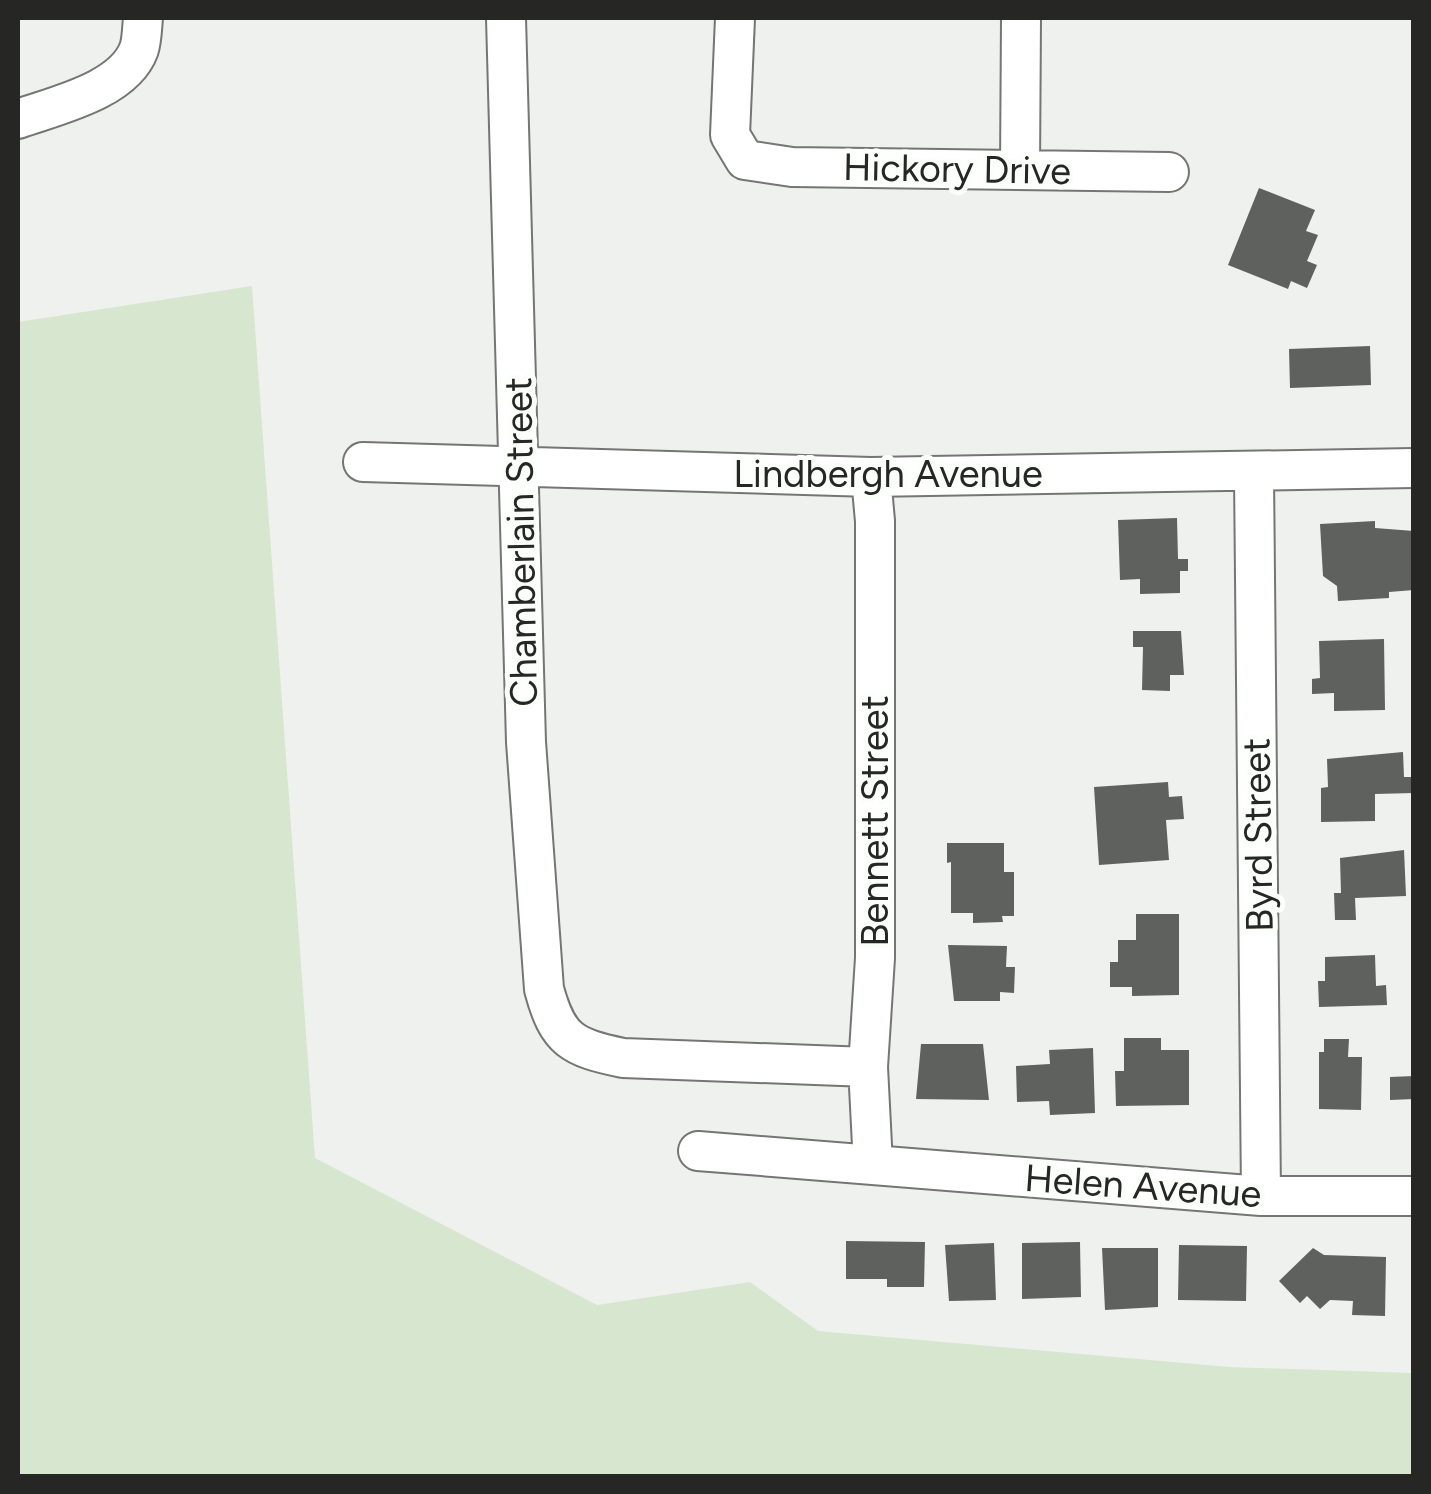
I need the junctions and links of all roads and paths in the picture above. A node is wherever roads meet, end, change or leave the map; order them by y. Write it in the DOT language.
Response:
graph roads {
  1 [pos="143,18"];
  2 [pos="506,18"];
  3 [pos="735,18"];
  4 [pos="1021,18"];
  5 [pos="18,119"];
  6 [pos="1020,170"];
  7 [pos="1169,172"];
  8 [pos="363,462"];
  9 [pos="1414,468"];
  10 [pos="519,469"];
  11 [pos="1254,474"];
  12 [pos="871,477"];
  13 [pos="868,1068"];
  14 [pos="698,1152"];
  15 [pos="872,1165"];
  16 [pos="1262,1196"];
  17 [pos="1414,1196"];
  1 -- 5 [label="street"];
  2 -- 10 [label="street, Chamberlain Street"];
  3 -- 6 [label="street, Hickory Drive"];
  4 -- 6 [label="street"];
  6 -- 7 [label="street, Hickory Drive"];
  8 -- 10 [label="street, Lindbergh Avenue"];
  9 -- 11 [label="street, Lindbergh Avenue"];
  10 -- 12 [label="street, Lindbergh Avenue"];
  10 -- 13 [label="street, Chamberlain Street"];
  11 -- 12 [label="street, Lindbergh Avenue"];
  11 -- 16 [label="street, Byrd Street"];
  12 -- 13 [label="street, Bennett Street"];
  13 -- 15 [label="street, Bennett Street"];
  14 -- 15 [label="street, Helen Avenue"];
  15 -- 16 [label="street, Helen Avenue"];
  16 -- 17 [label="street, Helen Avenue"];
}
